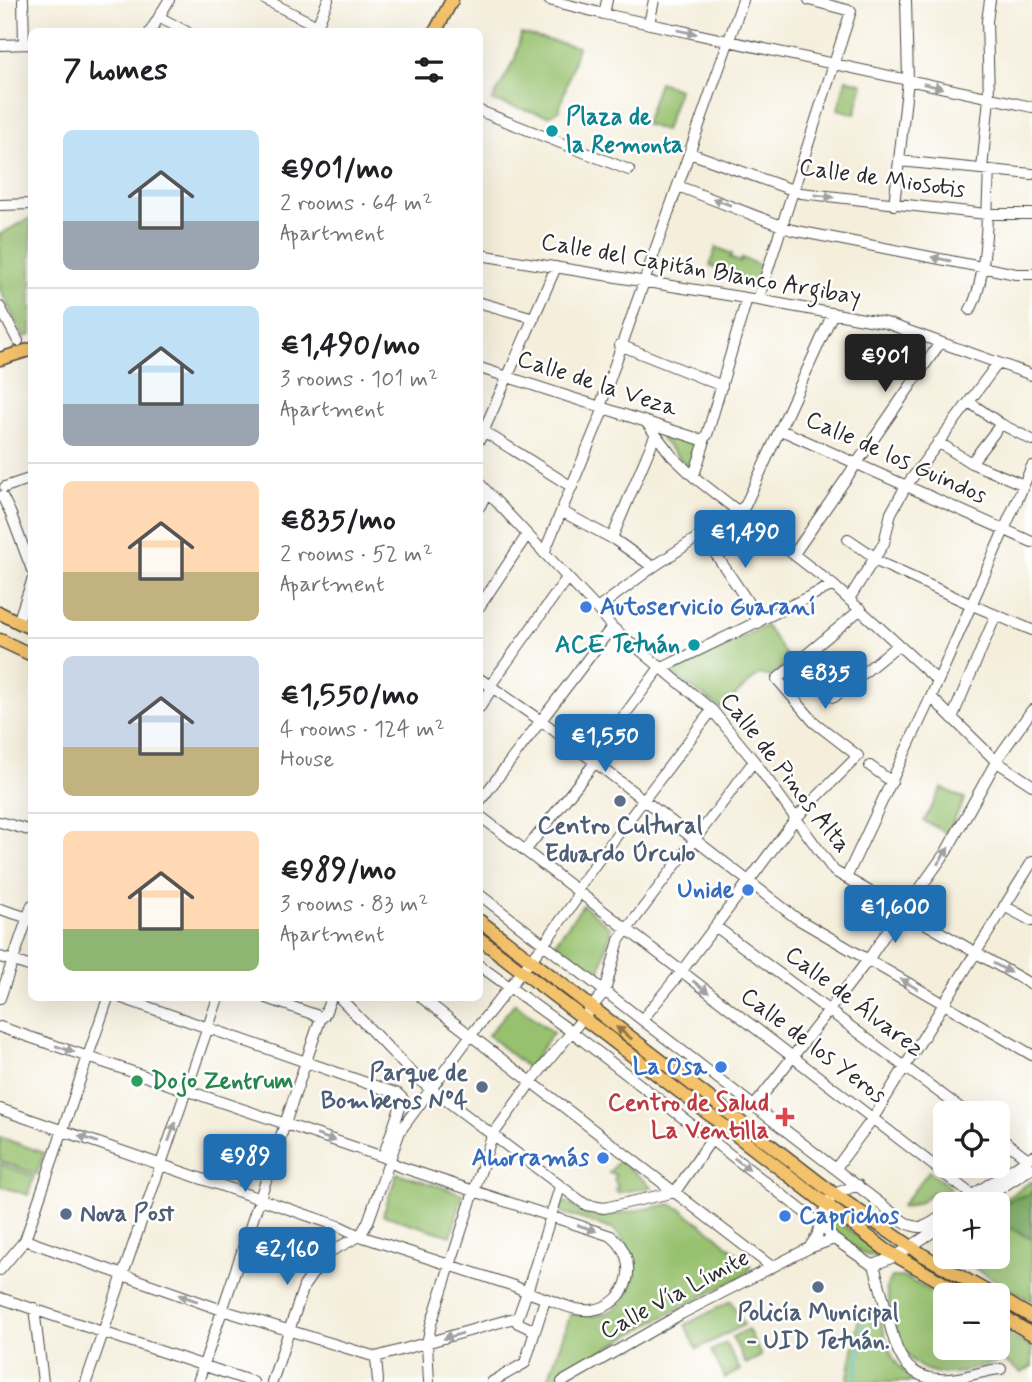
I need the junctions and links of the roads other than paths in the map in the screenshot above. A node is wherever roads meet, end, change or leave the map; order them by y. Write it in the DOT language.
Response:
graph roads {
  1 [pos="23,0"];
  2 [pos="169,0"];
  3 [pos="266,0"];
  4 [pos="328,0"];
  5 [pos="452,0"];
  6 [pos="607,0"];
  7 [pos="654,0"];
  8 [pos="743,0"];
  9 [pos="810,0"];
  10 [pos="906,0"];
  11 [pos="990,0"];
  12 [pos="553,1"];
  13 [pos="604,14"];
  14 [pos="159,17"];
  15 [pos="649,24"];
  16 [pos="152,28"];
  17 [pos="180,28"];
  18 [pos="316,28"];
  19 [pos="437,28"];
  20 [pos="728,41"];
  21 [pos="0,45"];
  22 [pos="28,45"];
  23 [pos="834,65"];
  24 [pos="908,80"];
  25 [pos="989,98"];
  26 [pos="1032,107"];
  27 [pos="483,112"];
  28 [pos="690,153"];
  29 [pos="899,161"];
  30 [pos="629,170"];
  31 [pos="986,170"];
  32 [pos="1032,174"];
  33 [pos="678,186"];
  34 [pos="793,190"];
  35 [pos="28,204"];
  36 [pos="0,205"];
  37 [pos="894,205"];
  38 [pos="986,214"];
  39 [pos="1032,214"];
  40 [pos="782,225"];
  41 [pos="483,255"];
  42 [pos="556,267"];
  43 [pos="981,267"];
  44 [pos="1032,274"];
  45 [pos="644,281"];
  46 [pos="747,298"];
  47 [pos="758,300"];
  48 [pos="483,304"];
  49 [pos="0,307"];
  50 [pos="970,310"];
  51 [pos="833,313"];
  52 [pos="534,318"];
  53 [pos="18,341"];
  54 [pos="940,342"];
  55 [pos="620,345"];
  56 [pos="28,350"];
  57 [pos="0,359"];
  58 [pos="998,363"];
  59 [pos="483,369"];
  60 [pos="1032,375"];
  61 [pos="507,377"];
  62 [pos="722,386"];
  63 [pos="969,402"];
  64 [pos="602,407"];
  65 [pos="646,422"];
  66 [pos="1001,424"];
  67 [pos="781,430"];
  68 [pos="483,433"];
  69 [pos="483,436"];
  70 [pos="655,436"];
  71 [pos="702,440"];
  72 [pos="1032,440"];
  73 [pos="938,442"];
  74 [pos="971,463"];
  75 [pos="855,464"];
  76 [pos="1032,466"];
  77 [pos="695,472"];
  78 [pos="28,480"];
  79 [pos="1024,485"];
  80 [pos="906,486"];
  81 [pos="483,488"];
  82 [pos="572,488"];
  83 [pos="2,490"];
  84 [pos="739,509"];
  85 [pos="561,511"];
  86 [pos="1005,530"];
  87 [pos="702,534"];
  88 [pos="527,535"];
  89 [pos="612,538"];
  90 [pos="849,539"];
  91 [pos="1032,542"];
  92 [pos="544,553"];
  93 [pos="794,554"];
  94 [pos="28,559"];
  95 [pos="874,560"];
  96 [pos="653,567"];
  97 [pos="567,578"];
  98 [pos="833,585"];
  99 [pos="849,599"];
  100 [pos="483,601"];
  101 [pos="972,605"];
  102 [pos="597,609"];
  103 [pos="861,610"];
  104 [pos="0,613"];
  105 [pos="996,615"];
  106 [pos="758,622"];
  107 [pos="28,627"];
  108 [pos="612,627"];
  109 [pos="1032,630"];
  110 [pos="0,640"];
  111 [pos="898,645"];
  112 [pos="28,656"];
  113 [pos="662,670"];
  114 [pos="483,681"];
  115 [pos="938,681"];
  116 [pos="491,688"];
  117 [pos="834,697"];
  118 [pos="931,697"];
  119 [pos="483,702"];
  120 [pos="712,710"];
  121 [pos="1032,710"];
  122 [pos="952,718"];
  123 [pos="540,720"];
  124 [pos="592,759"];
  125 [pos="754,761"];
  126 [pos="997,762"];
  127 [pos="870,766"];
  128 [pos="892,782"];
  129 [pos="1032,785"];
  130 [pos="483,797"];
  131 [pos="645,799"];
  132 [pos="483,818"];
  133 [pos="796,818"];
  134 [pos="0,822"];
  135 [pos="28,830"];
  136 [pos="694,839"];
  137 [pos="525,851"];
  138 [pos="1032,862"];
  139 [pos="846,878"];
  140 [pos="749,881"];
  141 [pos="577,893"];
  142 [pos="483,897"];
  143 [pos="1004,906"];
  144 [pos="0,908"];
  145 [pos="903,912"];
  146 [pos="28,918"];
  147 [pos="28,921"];
  148 [pos="1032,921"];
  149 [pos="483,922"];
  150 [pos="715,926"];
  151 [pos="627,931"];
  152 [pos="483,941"];
  153 [pos="543,946"];
  154 [pos="975,954"];
  155 [pos="0,957"];
  156 [pos="531,960"];
  157 [pos="868,960"];
  158 [pos="12,961"];
  159 [pos="28,966"];
  160 [pos="483,968"];
  161 [pos="521,972"];
  162 [pos="681,972"];
  163 [pos="1032,985"];
  164 [pos="508,988"];
  165 [pos="605,990"];
  166 [pos="0,998"];
  167 [pos="107,1001"];
  168 [pos="131,1001"];
  169 [pos="217,1001"];
  170 [pos="276,1001"];
  171 [pos="330,1001"];
  172 [pos="343,1001"];
  173 [pos="426,1001"];
  174 [pos="942,1004"];
  175 [pos="829,1009"];
  176 [pos="587,1014"];
  177 [pos="321,1017"];
  178 [pos="642,1020"];
  179 [pos="0,1027"];
  180 [pos="208,1028"];
  181 [pos="572,1032"];
  182 [pos="471,1035"];
  183 [pos="1032,1055"];
  184 [pos="89,1057"];
  185 [pos="793,1058"];
  186 [pos="306,1061"];
  187 [pos="904,1065"];
  188 [pos="531,1082"];
  189 [pos="432,1090"];
  190 [pos="186,1091"];
  191 [pos="951,1101"];
  192 [pos="755,1105"];
  193 [pos="0,1110"];
  194 [pos="873,1118"];
  195 [pos="285,1124"];
  196 [pos="63,1131"];
  197 [pos="492,1136"];
  198 [pos="711,1140"];
  199 [pos="1010,1145"];
  200 [pos="386,1159"];
  201 [pos="1031,1161"];
  202 [pos="160,1163"];
  203 [pos="836,1168"];
  204 [pos="858,1185"];
  205 [pos="560,1187"];
  206 [pos="475,1191"];
  207 [pos="675,1192"];
  208 [pos="965,1192"];
  209 [pos="984,1192"];
  210 [pos="834,1194"];
  211 [pos="260,1198"];
  212 [pos="826,1205"];
  213 [pos="552,1215"];
  214 [pos="903,1221"];
  215 [pos="933,1221"];
  216 [pos="821,1225"];
  217 [pos="933,1231"];
  218 [pos="360,1236"];
  219 [pos="834,1239"];
  220 [pos="25,1240"];
  221 [pos="909,1245"];
  222 [pos="809,1248"];
  223 [pos="897,1256"];
  224 [pos="451,1265"];
  225 [pos="874,1265"];
  226 [pos="772,1267"];
  227 [pos="0,1270"];
  228 [pos="123,1275"];
  229 [pos="943,1283"];
  230 [pos="973,1283"];
  231 [pos="527,1292"];
  232 [pos="0,1297"];
  233 [pos="544,1298"];
  234 [pos="1010,1305"];
  235 [pos="34,1308"];
  236 [pos="222,1310"];
  237 [pos="518,1317"];
  238 [pos="1032,1317"];
  239 [pos="1010,1321"];
  240 [pos="536,1327"];
  241 [pos="103,1332"];
  242 [pos="289,1332"];
  243 [pos="1032,1334"];
  244 [pos="427,1344"];
  245 [pos="376,1357"];
  246 [pos="204,1365"];
  247 [pos="1002,1368"];
  248 [pos="43,1382"];
  249 [pos="86,1382"];
  250 [pos="198,1382"];
  251 [pos="253,1382"];
  252 [pos="272,1382"];
  253 [pos="378,1382"];
  254 [pos="429,1382"];
  255 [pos="492,1382"];
  256 [pos="562,1382"];
  1 -- 22 [label="street"];
  2 -- 14 [label="street"];
  3 -- 18 [label="street"];
  4 -- 18 [label="street"];
  5 -- 19 [label="main road"];
  6 -- 13 [label="street"];
  7 -- 15 [label="street"];
  8 -- 20 [label="street"];
  9 -- 23 [label="street"];
  10 -- 24 [label="street"];
  11 -- 25 [label="street"];
  12 -- 13 [label="street"];
  13 -- 15 [label="street"];
  14 -- 16 [label="street"];
  14 -- 17 [label="street"];
  15 -- 20 [label="street, one-way"];
  20 -- 23 [label="street"];
  20 -- 28 [label="street"];
  21 -- 22 [label="street"];
  23 -- 24 [label="street"];
  23 -- 34 [label="street"];
  24 -- 25 [label="street, one-way"];
  24 -- 29 [label="street"];
  25 -- 26 [label="street"];
  25 -- 31 [label="street"];
  27 -- 30 [label="street"];
  28 -- 33 [label="street"];
  28 -- 34 [label="street, Calle de Miosotis"];
  29 -- 31 [label="street"];
  29 -- 37 [label="street"];
  31 -- 32 [label="street"];
  31 -- 38 [label="street"];
  40 -- 33 [label="street, one-way"];
  33 -- 45 [label="street"];
  34 -- 37 [label="street, Calle de Miosotis, one-way"];
  34 -- 40 [label="street"];
  35 -- 36 [label="street"];
  37 -- 38 [label="street, Calle de Miosotis"];
  38 -- 39 [label="street, Calle de Miosotis"];
  38 -- 43 [label="street"];
  43 -- 40 [label="street, one-way"];
  40 -- 47 [label="street"];
  41 -- 42 [label="street, Calle del Capitán Blanco Argibay"];
  42 -- 45 [label="street, Calle del Capitán Blanco Argibay"];
  42 -- 52 [label="street"];
  43 -- 44 [label="street"];
  43 -- 50 [label="street"];
  45 -- 46 [label="street, Calle del Capitán Blanco Argibay"];
  45 -- 55 [label="street"];
  46 -- 47 [label="street, Calle del Capitán Blanco Argibay"];
  46 -- 62 [label="street"];
  47 -- 51 [label="street, Calle del Capitán Blanco Argibay"];
  48 -- 52 [label="street"];
  49 -- 53 [label="street"];
  51 -- 54 [label="street, Calle del Capitán Blanco Argibay"];
  51 -- 67 [label="street"];
  52 -- 61 [label="street"];
  54 -- 58 [label="street, Calle del Capitán Blanco Argibay"];
  54 -- 75 [label="street"];
  55 -- 62 [label="street"];
  55 -- 64 [label="street"];
  56 -- 57 [label="main road"];
  58 -- 60 [label="street, Calle del Capitán Blanco Argibay"];
  58 -- 63 [label="street"];
  59 -- 61 [label="street, Calle de la Veza"];
  61 -- 64 [label="street, Calle de la Veza"];
  61 -- 68 [label="street"];
  62 -- 71 [label="street"];
  63 -- 66 [label="street"];
  63 -- 73 [label="street"];
  64 -- 65 [label="street, Calle de la Veza"];
  64 -- 82 [label="street"];
  65 -- 70 [label="street"];
  65 -- 71 [label="street, Calle de la Veza"];
  66 -- 72 [label="street"];
  66 -- 74 [label="street"];
  67 -- 75 [label="street, Calle de los Guindos"];
  67 -- 84 [label="street"];
  69 -- 82 [label="street"];
  70 -- 84 [label="street"];
  70 -- 89 [label="street"];
  71 -- 77 [label="street"];
  73 -- 74 [label="street"];
  73 -- 80 [label="street"];
  74 -- 79 [label="street"];
  75 -- 80 [label="street, Calle de los Guindos"];
  75 -- 93 [label="street"];
  76 -- 79 [label="street"];
  78 -- 83 [label="street"];
  79 -- 86 [label="street"];
  80 -- 86 [label="street, Calle de los Guindos"];
  80 -- 95 [label="street"];
  81 -- 88 [label="street, Calle de Pinos Alta"];
  82 -- 85 [label="street"];
  83 -- 94 [label="street"];
  84 -- 87 [label="street"];
  84 -- 93 [label="street"];
  85 -- 89 [label="street"];
  85 -- 92 [label="street"];
  86 -- 91 [label="street, Calle de los Guindos"];
  86 -- 101 [label="street"];
  87 -- 96 [label="street"];
  87 -- 106 [label="street"];
  88 -- 92 [label="street, Calle de Pinos Alta"];
  88 -- 100 [label="street"];
  89 -- 96 [label="street"];
  90 -- 95 [label="street"];
  92 -- 97 [label="street, Calle de Pinos Alta"];
  93 -- 98 [label="street"];
  95 -- 99 [label="street"];
  95 -- 101 [label="street"];
  96 -- 102 [label="street"];
  97 -- 102 [label="street, Calle de Pinos Alta"];
  97 -- 116 [label="street"];
  98 -- 99 [label="street"];
  98 -- 106 [label="street"];
  99 -- 103 [label="street"];
  101 -- 105 [label="street"];
  101 -- 115 [label="street"];
  102 -- 108 [label="street, Calle de Pinos Alta"];
  103 -- 111 [label="street"];
  103 -- 133 [label="street"];
  104 -- 107 [label="main road"];
  105 -- 109 [label="street"];
  105 -- 122 [label="street"];
  106 -- 113 [label="street"];
  108 -- 113 [label="street, Calle de Pinos Alta"];
  108 -- 123 [label="street"];
  110 -- 112 [label="main road"];
  111 -- 115 [label="street"];
  111 -- 117 [label="street"];
  113 -- 120 [label="street, Calle de Pinos Alta"];
  113 -- 124 [label="street"];
  114 -- 116 [label="street"];
  115 -- 118 [label="street"];
  116 -- 119 [label="street"];
  116 -- 123 [label="street"];
  118 -- 122 [label="street"];
  118 -- 128 [label="street"];
  120 -- 125 [label="street, Calle de Pinos Alta"];
  120 -- 131 [label="street"];
  121 -- 126 [label="street"];
  122 -- 126 [label="street"];
  123 -- 124 [label="street"];
  123 -- 130 [label="street"];
  124 -- 131 [label="street"];
  124 -- 137 [label="street"];
  125 -- 133 [label="street, Calle de Pinos Alta"];
  125 -- 136 [label="street"];
  126 -- 129 [label="street"];
  145 -- 126 [label="street, one-way"];
  127 -- 128 [label="street"];
  128 -- 139 [label="street"];
  131 -- 136 [label="street"];
  131 -- 141 [label="street"];
  132 -- 137 [label="street, Calle de los Yeros"];
  133 -- 139 [label="street, Calle de Pinos Alta"];
  133 -- 140 [label="street"];
  134 -- 135 [label="street"];
  136 -- 140 [label="street"];
  136 -- 151 [label="street"];
  137 -- 141 [label="street, Calle de los Yeros"];
  138 -- 143 [label="street"];
  139 -- 145 [label="street, Calle de Pinos Alta"];
  140 -- 150 [label="street"];
  140 -- 157 [label="street"];
  141 -- 151 [label="street, Calle de los Yeros"];
  141 -- 153 [label="street"];
  142 -- 153 [label="street"];
  143 -- 148 [label="street"];
  143 -- 154 [label="street"];
  144 -- 146 [label="street"];
  145 -- 154 [label="street, Calle de Pinos Alta"];
  145 -- 157 [label="street"];
  147 -- 158 [label="street"];
  149 -- 156 [label="main road"];
  150 -- 162 [label="street"];
  150 -- 175 [label="street, Calle de Álvarez"];
  151 -- 162 [label="street, Calle de los Yeros"];
  151 -- 165 [label="street"];
  152 -- 161 [label="main road"];
  153 -- 156 [label="street"];
  153 -- 165 [label="street"];
  154 -- 163 [label="street, Calle de Pinos Alta, one-way"];
  154 -- 174 [label="street"];
  155 -- 158 [label="street"];
  156 -- 161 [label="street"];
  156 -- 176 [label="main road"];
  174 -- 157 [label="street, one-way"];
  157 -- 175 [label="street"];
  158 -- 159 [label="street"];
  158 -- 166 [label="street"];
  160 -- 164 [label="street"];
  161 -- 164 [label="street"];
  161 -- 176 [label="main road"];
  162 -- 178 [label="street"];
  162 -- 185 [label="street, Calle de los Yeros, one-way"];
  164 -- 181 [label="street"];
  164 -- 182 [label="street"];
  165 -- 176 [label="street"];
  165 -- 178 [label="street"];
  167 -- 184 [label="street"];
  168 -- 180 [label="street"];
  169 -- 180 [label="street"];
  170 -- 177 [label="street"];
  171 -- 177 [label="street"];
  172 -- 189 [label="street"];
  173 -- 182 [label="street"];
  174 -- 183 [label="street"];
  174 -- 187 [label="street"];
  175 -- 185 [label="street"];
  175 -- 187 [label="street, Calle de Álvarez"];
  176 -- 181 [label="street"];
  210 -- 176 [label="main road, one-way"];
  176 -- 212 [label="main road"];
  177 -- 186 [label="street"];
  178 -- 192 [label="street"];
  179 -- 184 [label="street, one-way"];
  180 -- 186 [label="street"];
  180 -- 190 [label="street"];
  181 -- 188 [label="street"];
  181 -- 198 [label="street"];
  182 -- 188 [label="street"];
  182 -- 189 [label="street"];
  184 -- 190 [label="street"];
  184 -- 196 [label="street"];
  185 -- 192 [label="street"];
  185 -- 194 [label="street, Calle de los Yeros"];
  186 -- 195 [label="street"];
  186 -- 200 [label="street"];
  187 -- 191 [label="street, Calle de Álvarez"];
  187 -- 194 [label="street"];
  188 -- 197 [label="street"];
  188 -- 207 [label="street"];
  189 -- 197 [label="street"];
  189 -- 200 [label="street"];
  190 -- 195 [label="street"];
  202 -- 190 [label="street, one-way"];
  192 -- 203 [label="street"];
  193 -- 196 [label="street"];
  194 -- 203 [label="street"];
  194 -- 208 [label="street, Calle de los Yeros"];
  195 -- 200 [label="street, one-way"];
  195 -- 211 [label="street"];
  202 -- 196 [label="street, one-way"];
  196 -- 220 [label="street"];
  197 -- 205 [label="street"];
  197 -- 206 [label="street"];
  198 -- 207 [label="street"];
  198 -- 216 [label="street, one-way"];
  199 -- 201 [label="street"];
  200 -- 206 [label="street"];
  200 -- 218 [label="street"];
  201 -- 209 [label="street"];
  202 -- 211 [label="street"];
  202 -- 228 [label="street"];
  203 -- 204 [label="street"];
  204 -- 210 [label="street"];
  204 -- 214 [label="street"];
  205 -- 207 [label="street"];
  205 -- 213 [label="street"];
  206 -- 213 [label="street"];
  206 -- 224 [label="street"];
  207 -- 226 [label="street"];
  210 -- 212 [label="street"];
  210 -- 221 [label="main road"];
  211 -- 218 [label="street"];
  211 -- 236 [label="street"];
  212 -- 216 [label="street"];
  212 -- 223 [label="main road"];
  213 -- 231 [label="street"];
  213 -- 233 [label="street, one-way"];
  214 -- 215 [label="street"];
  214 -- 221 [label="street"];
  216 -- 219 [label="street"];
  216 -- 222 [label="street"];
  217 -- 221 [label="street"];
  218 -- 224 [label="street"];
  218 -- 242 [label="street"];
  219 -- 222 [label="street, Calle Vía Límite"];
  219 -- 225 [label="street"];
  220 -- 227 [label="street"];
  220 -- 228 [label="street"];
  221 -- 223 [label="street"];
  221 -- 230 [label="main road"];
  222 -- 226 [label="street, Calle Vía Límite"];
  223 -- 225 [label="street"];
  223 -- 229 [label="main road"];
  224 -- 231 [label="street"];
  224 -- 244 [label="street"];
  225 -- 247 [label="street"];
  226 -- 256 [label="street, Calle Vía Límite"];
  236 -- 228 [label="street, one-way"];
  228 -- 241 [label="street"];
  231 -- 233 [label="street"];
  231 -- 237 [label="street"];
  232 -- 235 [label="street"];
  233 -- 240 [label="street"];
  234 -- 238 [label="main road"];
  235 -- 241 [label="street"];
  235 -- 248 [label="street"];
  236 -- 242 [label="street"];
  236 -- 246 [label="street"];
  237 -- 240 [label="street"];
  237 -- 244 [label="street, one-way"];
  239 -- 243 [label="main road"];
  240 -- 255 [label="street"];
  241 -- 246 [label="street"];
  241 -- 249 [label="street"];
  242 -- 245 [label="street"];
  242 -- 252 [label="street"];
  244 -- 245 [label="street"];
  244 -- 254 [label="street"];
  245 -- 253 [label="street"];
  246 -- 250 [label="street"];
  246 -- 251 [label="street"];
}
